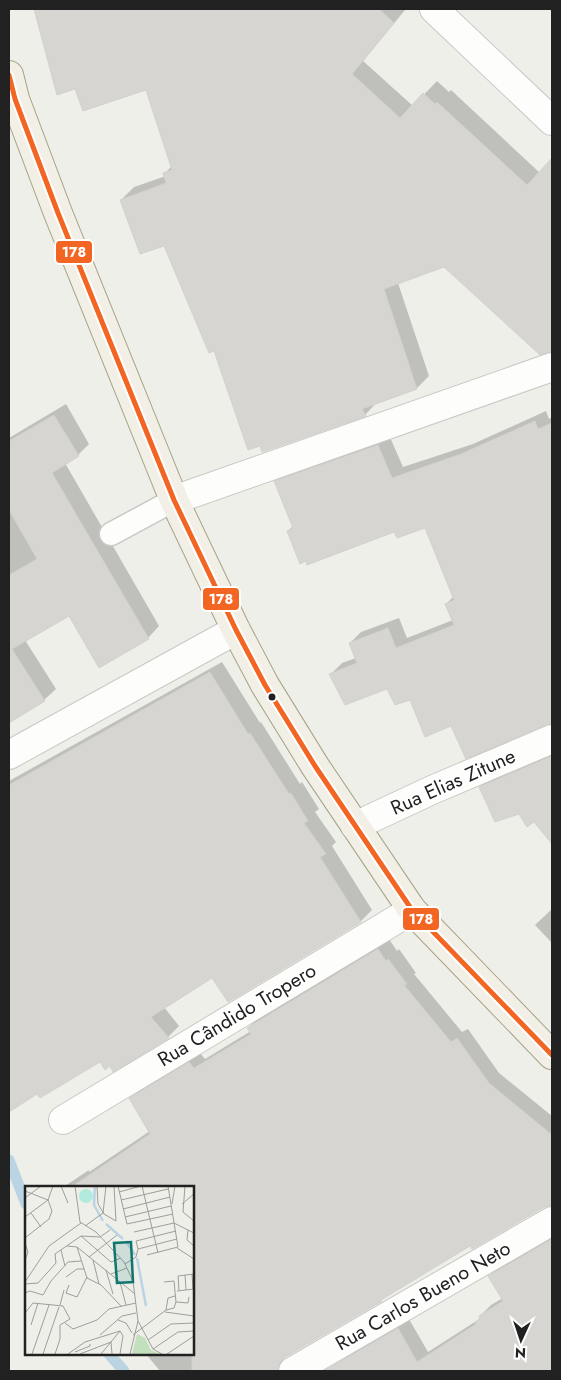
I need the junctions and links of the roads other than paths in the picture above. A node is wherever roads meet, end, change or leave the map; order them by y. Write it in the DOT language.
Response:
graph roads {
  1 [pos="434,9"];
  2 [pos="9,75"];
  3 [pos="552,121"];
  4 [pos="552,367"];
  5 [pos="174,500"];
  6 [pos="111,534"];
  7 [pos="236,630"];
  8 [pos="552,739"];
  9 [pos="9,755"];
  10 [pos="355,826"];
  11 [pos="412,910"];
  12 [pos="552,1055"];
  13 [pos="63,1120"];
  14 [pos="552,1222"];
  15 [pos="293,1371"];
  1 -- 3 [label="street"];
  2 -- 5 [label="main road"];
  4 -- 5 [label="street"];
  5 -- 6 [label="lane"];
  5 -- 7 [label="main road"];
  7 -- 9 [label="street"];
  7 -- 10 [label="main road"];
  8 -- 10 [label="street, Rua Elias Zitune"];
  10 -- 11 [label="main road"];
  11 -- 12 [label="main road"];
  11 -- 13 [label="street, Rua Cândido Tropero"];
  14 -- 15 [label="street, Rua Carlos Bueno Neto"];
}
